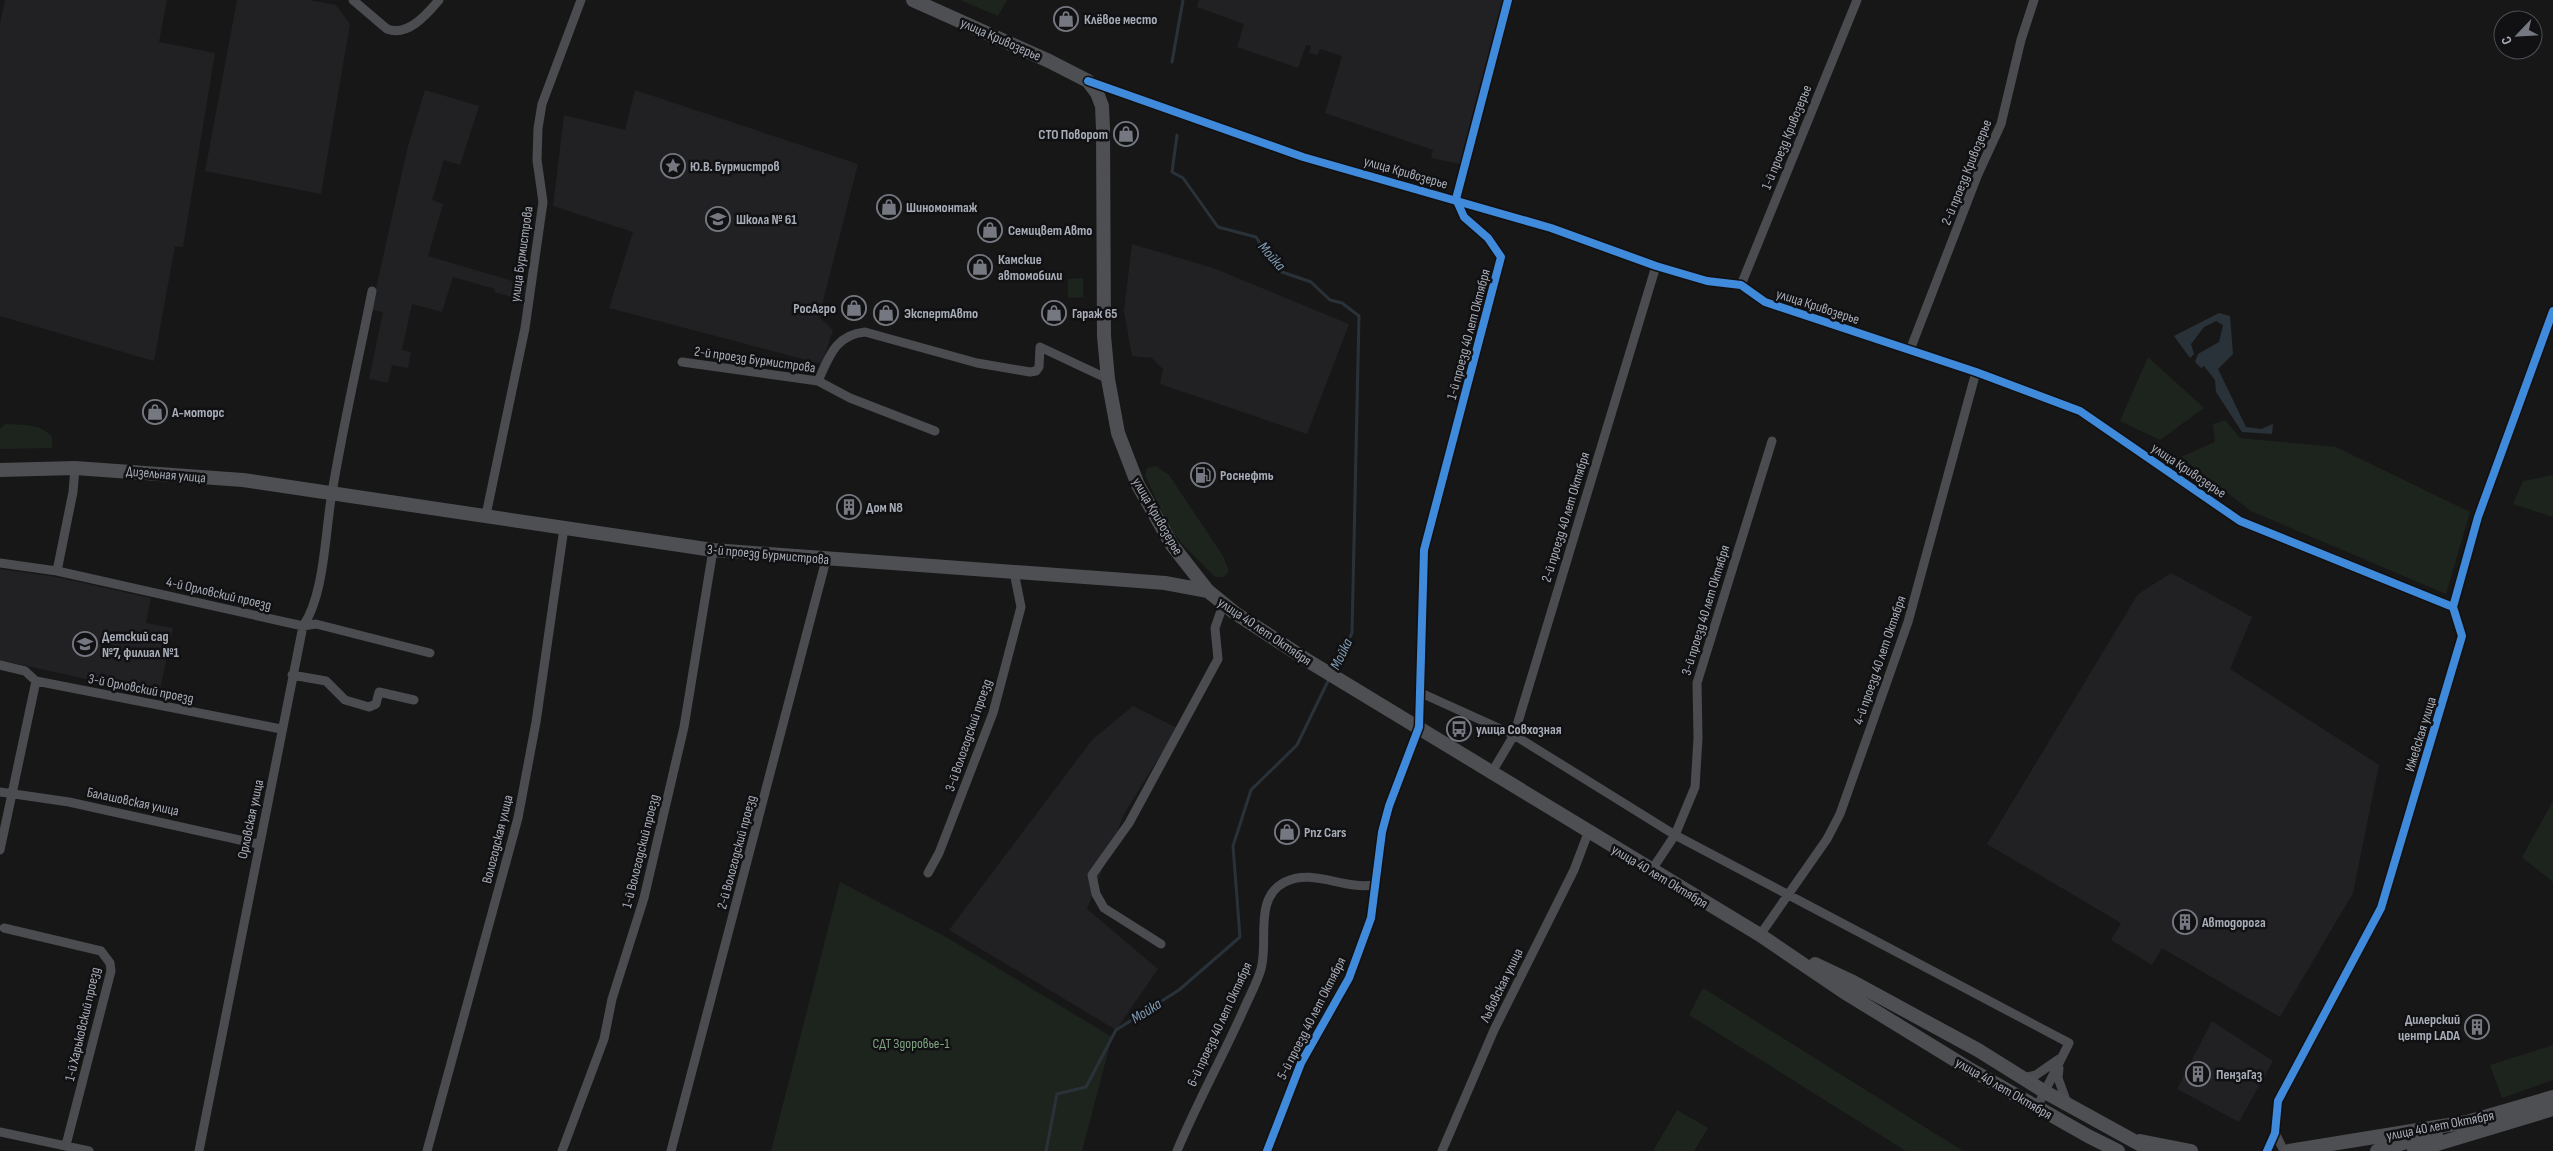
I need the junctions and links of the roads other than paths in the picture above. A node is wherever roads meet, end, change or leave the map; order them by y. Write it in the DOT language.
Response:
graph roads {
  1 [pos="353,0"];
  2 [pos="439,0"];
  3 [pos="581,0"];
  4 [pos="913,0"];
  5 [pos="1508,0"];
  6 [pos="1856,0"];
  7 [pos="2034,0"];
  8 [pos="1088,81"];
  9 [pos="1456,199"];
  10 [pos="1656,266"];
  11 [pos="1741,285"];
  12 [pos="372,291"];
  13 [pos="2553,311"];
  14 [pos="1910,350"];
  15 [pos="682,362"];
  16 [pos="1976,372"];
  17 [pos="1108,379"];
  18 [pos="818,381"];
  19 [pos="935,431"];
  20 [pos="1772,441"];
  21 [pos="75,468"];
  22 [pos="0,470"];
  23 [pos="331,494"];
  24 [pos="486,515"];
  25 [pos="564,528"];
  26 [pos="713,550"];
  27 [pos="826,560"];
  28 [pos="0,563"];
  29 [pos="57,571"];
  30 [pos="1014,572"];
  31 [pos="1208,591"];
  32 [pos="1223,605"];
  33 [pos="2453,607"];
  34 [pos="303,626"];
  35 [pos="430,652"];
  36 [pos="0,665"];
  37 [pos="292,675"];
  38 [pos="36,681"];
  39 [pos="1421,693"];
  40 [pos="414,700"];
  41 [pos="1418,727"];
  42 [pos="281,729"];
  43 [pos="1514,735"];
  44 [pos="1492,772"];
  45 [pos="0,792"];
  46 [pos="13,795"];
  47 [pos="1588,833"];
  48 [pos="1675,835"];
  49 [pos="258,844"];
  50 [pos="0,850"];
  51 [pos="1651,871"];
  52 [pos="928,873"];
  53 [pos="1374,885"];
  54 [pos="1789,895"];
  55 [pos="4,928"];
  56 [pos="1760,935"];
  57 [pos="1161,944"];
  58 [pos="1785,951"];
  59 [pos="2061,1058"];
  60 [pos="2023,1078"];
  61 [pos="2045,1092"];
  62 [pos="2553,1097"];
  63 [pos="2068,1105"];
  64 [pos="2036,1107"];
  65 [pos="2553,1109"];
  66 [pos="2467,1122"];
  67 [pos="0,1132"];
  68 [pos="2275,1133"];
  69 [pos="2129,1138"];
  70 [pos="66,1145"];
  71 [pos="88,1151"];
  72 [pos="199,1151"];
  73 [pos="427,1151"];
  74 [pos="562,1151"];
  75 [pos="671,1151"];
  76 [pos="1177,1151"];
  77 [pos="1267,1151"];
  78 [pos="1442,1151"];
  79 [pos="2118,1151"];
  80 [pos="2152,1151"];
  81 [pos="2191,1151"];
  82 [pos="2267,1151"];
  83 [pos="2284,1151"];
  84 [pos="2289,1151"];
  85 [pos="2377,1151"];
  86 [pos="2414,1151"];
  1 -- 2 [label="street"];
  3 -- 24 [label="street, улица Бурмистрова"];
  4 -- 8 [label="main road, улица Кривозерье"];
  5 -- 9 [label="street"];
  6 -- 11 [label="street, 1-й проезд Кривозерье"];
  7 -- 14 [label="street, 2-й проезд Кривозерье"];
  8 -- 9 [label="street, улица Кривозерье"];
  8 -- 17 [label="main road, улица Кривозерье"];
  9 -- 10 [label="street, улица Кривозерье"];
  9 -- 39 [label="street, 1-й проезд 40 лет Октября"];
  10 -- 11 [label="street, улица Кривозерье"];
  10 -- 43 [label="street, 2-й проезд 40 лет Октября"];
  11 -- 14 [label="street, улица Кривозерье"];
  12 -- 23 [label="street"];
  13 -- 33 [label="street"];
  14 -- 16 [label="street, улица Кривозерье"];
  15 -- 18 [label="street, 2-й проезд Бурмистрова"];
  16 -- 33 [label="street, улица Кривозерье"];
  16 -- 54 [label="street, 4-й проезд 40 лет Октября"];
  17 -- 18 [label="street"];
  17 -- 31 [label="main road, улица Кривозерье"];
  18 -- 19 [label="street, 2-й проезд Бурмистрова"];
  20 -- 48 [label="street, 3-й проезд 40 лет Октября"];
  21 -- 22 [label="main road, Дизельная улица"];
  21 -- 23 [label="main road, Дизельная улица"];
  21 -- 29 [label="street"];
  23 -- 24 [label="main road, 3-й проезд Бурмистрова"];
  23 -- 34 [label="street, Орловская улица"];
  24 -- 25 [label="main road, 3-й проезд Бурмистрова"];
  25 -- 26 [label="main road, 3-й проезд Бурмистрова"];
  25 -- 73 [label="street, Вологодская улица"];
  26 -- 27 [label="main road, 3-й проезд Бурмистрова"];
  26 -- 74 [label="street, 1-й Вологодский проезд"];
  27 -- 30 [label="main road, 3-й проезд Бурмистрова"];
  27 -- 75 [label="street, 2-й Вологодский проезд"];
  28 -- 29 [label="street, 4-й Орловский проезд"];
  29 -- 34 [label="street, 4-й Орловский проезд"];
  30 -- 31 [label="main road, 3-й проезд Бурмистрова"];
  30 -- 52 [label="street, 3-й Вологодский проезд"];
  31 -- 32 [label="main road, улица 40 лет Октября"];
  32 -- 41 [label="main road, улица 40 лет Октября"];
  32 -- 57 [label="street"];
  33 -- 68 [label="street, Ижевская улица"];
  34 -- 35 [label="street, 4-й Орловский проезд"];
  34 -- 37 [label="street, Орловская улица"];
  36 -- 38 [label="street, 3-й Орловский проезд"];
  37 -- 40 [label="street"];
  37 -- 42 [label="street, Орловская улица"];
  38 -- 42 [label="street, 3-й Орловский проезд"];
  38 -- 46 [label="street"];
  39 -- 41 [label="street, 5-й проезд 40 лет Октября"];
  39 -- 43 [label="street"];
  41 -- 44 [label="main road, улица 40 лет Октября"];
  41 -- 53 [label="street, 5-й проезд 40 лет Октября"];
  42 -- 49 [label="street, Орловская улица"];
  43 -- 44 [label="street, 2-й проезд 40 лет Октября"];
  43 -- 48 [label="street"];
  44 -- 47 [label="main road, улица 40 лет Октября"];
  45 -- 46 [label="street, Балашовская улица"];
  46 -- 49 [label="street, Балашовская улица"];
  46 -- 50 [label="street"];
  47 -- 51 [label="main road, улица 40 лет Октября"];
  47 -- 78 [label="street, Львовская улица"];
  48 -- 51 [label="street, 3-й проезд 40 лет Октября"];
  48 -- 54 [label="street"];
  49 -- 72 [label="street, Орловская улица"];
  51 -- 56 [label="main road, улица 40 лет Октября"];
  53 -- 76 [label="street, 6-й проезд 40 лет Октября"];
  53 -- 77 [label="street, 5-й проезд 40 лет Октября"];
  54 -- 56 [label="street, 4-й проезд 40 лет Октября"];
  54 -- 59 [label="street"];
  55 -- 70 [label="street, 1-й Харьковский проезд"];
  56 -- 58 [label="main road, улица 40 лет Октября"];
  58 -- 60 [label="main road, улица 40 лет Октября"];
  58 -- 64 [label="main road, улица 40 лет Октября"];
  59 -- 60 [label="street"];
  59 -- 61 [label="street"];
  59 -- 63 [label="street"];
  60 -- 61 [label="main road, улица 40 лет Октября"];
  61 -- 63 [label="main road, улица 40 лет Октября"];
  61 -- 64 [label="street"];
  62 -- 66 [label="main road, улица 40 лет Октября"];
  63 -- 69 [label="main road, улица 40 лет Октября"];
  64 -- 79 [label="main road, улица 40 лет Октября"];
  65 -- 86 [label="main road, улица 40 лет Октября"];
  66 -- 84 [label="main road, улица 40 лет Октября"];
  66 -- 85 [label="main road"];
  67 -- 70 [label="street"];
  68 -- 82 [label="street, Ижевская улица"];
  68 -- 83 [label="street"];
  69 -- 80 [label="main road, улица 40 лет Октября"];
  69 -- 81 [label="main road"];
  70 -- 71 [label="street"];
}
